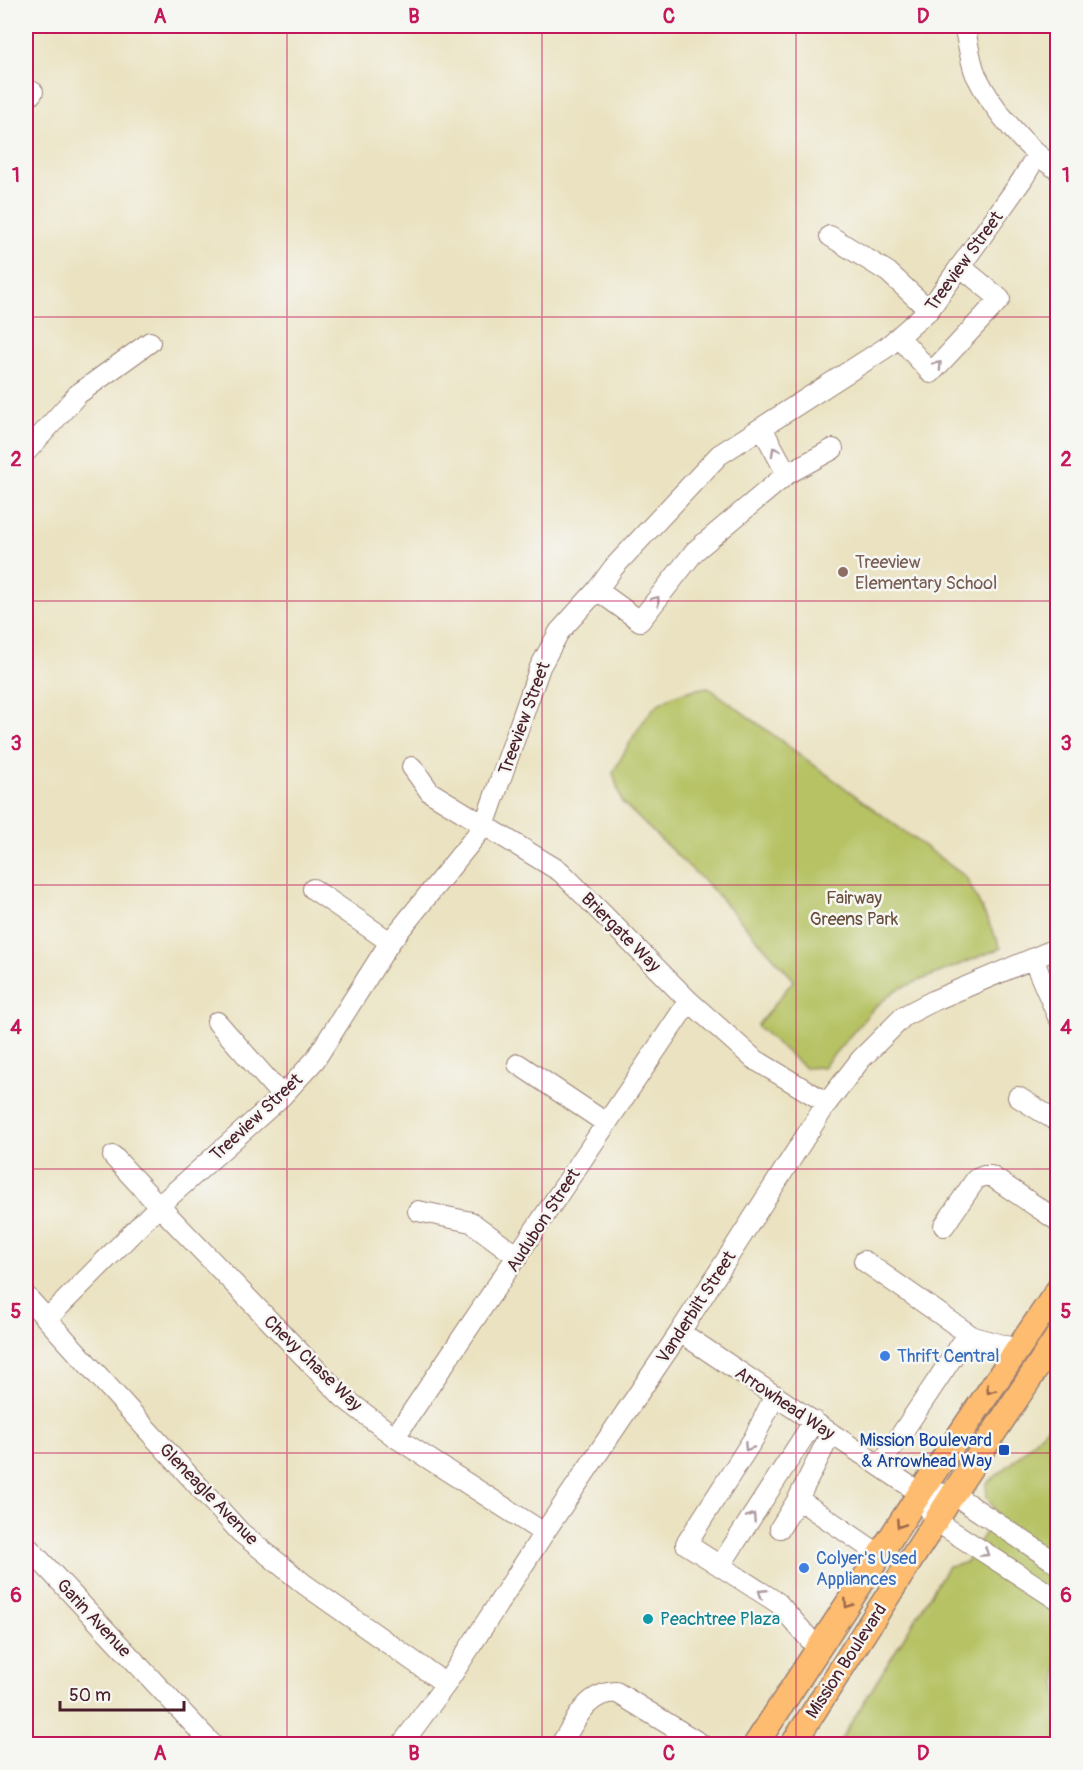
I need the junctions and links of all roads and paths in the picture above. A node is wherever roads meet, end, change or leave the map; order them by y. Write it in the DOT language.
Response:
graph roads {
  1 [pos="964,26"];
  2 [pos="1037,155"];
  3 [pos="1058,170"];
  4 [pos="830,236"];
  5 [pos="960,266"];
  6 [pos="929,310"];
  7 [pos="899,337"];
  8 [pos="150,342"];
  9 [pos="762,428"];
  10 [pos="832,449"];
  11 [pos="26,452"];
  12 [pos="788,474"];
  13 [pos="597,590"];
  14 [pos="412,767"];
  15 [pos="484,826"];
  16 [pos="313,889"];
  17 [pos="390,942"];
  18 [pos="1058,948"];
  19 [pos="1033,959"];
  20 [pos="689,1002"];
  21 [pos="1058,1017"];
  22 [pos="217,1022"];
  23 [pos="518,1064"];
  24 [pos="282,1096"];
  25 [pos="1018,1097"];
  26 [pos="827,1103"];
  27 [pos="1058,1122"];
  28 [pos="606,1123"];
  29 [pos="113,1156"];
  30 [pos="159,1206"];
  31 [pos="418,1211"];
  32 [pos="1058,1221"];
  33 [pos="944,1226"];
  34 [pos="518,1257"];
  35 [pos="864,1261"];
  36 [pos="1058,1290"];
  37 [pos="26,1296"];
  38 [pos="47,1319"];
  39 [pos="680,1332"];
  40 [pos="968,1334"];
  41 [pos="1058,1336"];
  42 [pos="1017,1349"];
  43 [pos="775,1395"];
  44 [pos="814,1421"];
  45 [pos="831,1433"];
  46 [pos="395,1437"];
  47 [pos="880,1466"];
  48 [pos="920,1493"];
  49 [pos="953,1494"];
  50 [pos="798,1499"];
  51 [pos="936,1521"];
  52 [pos="780,1528"];
  53 [pos="544,1533"];
  54 [pos="26,1545"];
  55 [pos="880,1555"];
  56 [pos="1058,1564"];
  57 [pos="720,1566"];
  58 [pos="1058,1600"];
  59 [pos="818,1649"];
  60 [pos="446,1684"];
  61 [pos="694,1743"];
  62 [pos="212,1744"];
  63 [pos="402,1744"];
  64 [pos="561,1744"];
  65 [pos="756,1744"];
  66 [pos="793,1744"];
  1 -- 2 [label="street"];
  2 -- 3 [label="street"];
  2 -- 5 [label="street, Treeview Street"];
  4 -- 6 [label="street"];
  5 -- 6 [label="street, Treeview Street"];
  7 -- 5 [label="street, one-way"];
  6 -- 7 [label="street, Treeview Street"];
  7 -- 9 [label="street, Treeview Street"];
  8 -- 11 [label="street"];
  12 -- 9 [label="street, one-way"];
  9 -- 13 [label="street, Treeview Street"];
  10 -- 12 [label="street"];
  13 -- 12 [label="street, one-way"];
  13 -- 15 [label="street, Treeview Street"];
  14 -- 15 [label="street, Briergate Way"];
  15 -- 17 [label="street, Treeview Street"];
  15 -- 20 [label="street, Briergate Way"];
  16 -- 17 [label="street"];
  17 -- 24 [label="street, Treeview Street"];
  18 -- 19 [label="street, Vanderbilt Street"];
  19 -- 21 [label="street"];
  19 -- 26 [label="street, Vanderbilt Street"];
  20 -- 26 [label="street, Briergate Way"];
  20 -- 28 [label="street, Audubon Street"];
  22 -- 24 [label="street"];
  23 -- 28 [label="street"];
  24 -- 30 [label="street, Treeview Street"];
  25 -- 27 [label="street"];
  26 -- 39 [label="street, Vanderbilt Street"];
  28 -- 34 [label="street, Audubon Street"];
  29 -- 30 [label="street, Chevy Chase Way"];
  30 -- 38 [label="street, Treeview Street"];
  30 -- 46 [label="street, Chevy Chase Way"];
  31 -- 34 [label="street"];
  32 -- 33 [label="street"];
  34 -- 46 [label="street, Audubon Street"];
  35 -- 40 [label="street"];
  36 -- 42 [label="main road, Mission Boulevard"];
  37 -- 38 [label="street, Gleneagle Avenue"];
  38 -- 60 [label="street, Gleneagle Avenue"];
  39 -- 43 [label="street, Arrowhead Way"];
  39 -- 53 [label="street, Vanderbilt Street"];
  40 -- 42 [label="street"];
  40 -- 47 [label="street"];
  41 -- 49 [label="main road, Mission Boulevard"];
  42 -- 48 [label="main road, Mission Boulevard, one-way"];
  43 -- 44 [label="street, Arrowhead Way"];
  43 -- 57 [label="street, one-way"];
  44 -- 45 [label="street, Arrowhead Way"];
  57 -- 44 [label="street, one-way"];
  45 -- 47 [label="street, Arrowhead Way"];
  45 -- 50 [label="street"];
  46 -- 53 [label="street, Chevy Chase Way"];
  47 -- 48 [label="street, Arrowhead Way"];
  48 -- 49 [label="street"];
  48 -- 51 [label="street, Arrowhead Way"];
  48 -- 55 [label="main road, Mission Boulevard, one-way"];
  49 -- 51 [label="main road, Mission Boulevard"];
  49 -- 56 [label="street"];
  50 -- 52 [label="street"];
  50 -- 55 [label="street"];
  51 -- 58 [label="street, Arrowhead Way, one-way"];
  51 -- 66 [label="main road, Mission Boulevard"];
  53 -- 60 [label="street, Vanderbilt Street"];
  54 -- 62 [label="street, Garin Avenue"];
  55 -- 59 [label="main road, Mission Boulevard, one-way"];
  59 -- 57 [label="street, one-way"];
  59 -- 65 [label="main road, Mission Boulevard"];
  60 -- 63 [label="street, Vanderbilt Street"];
  61 -- 64 [label="street"];
}
